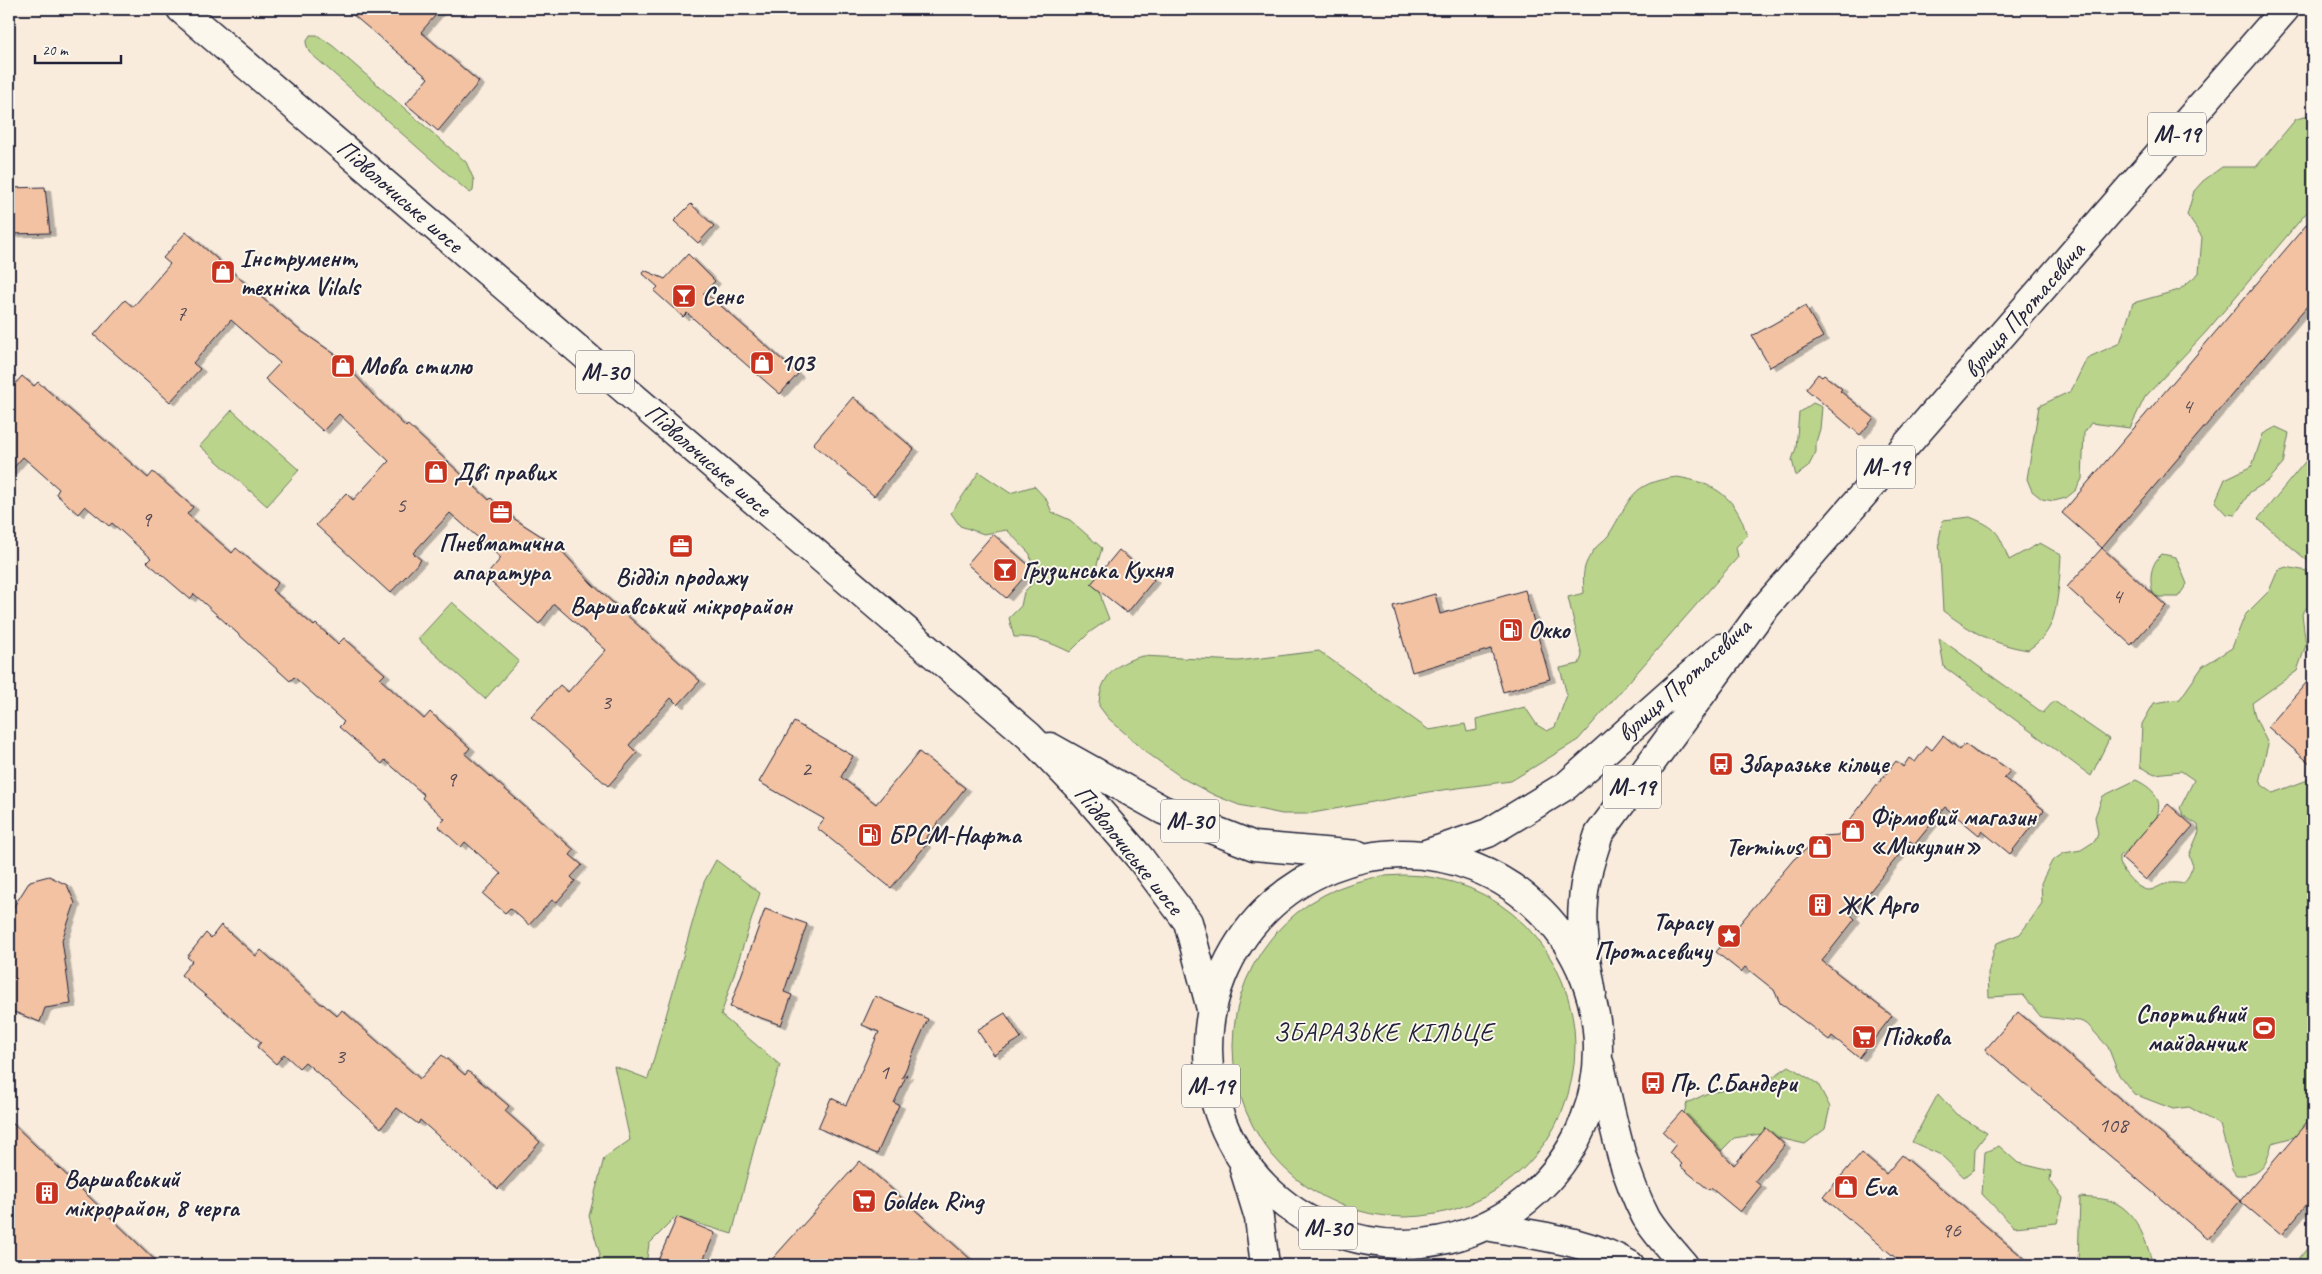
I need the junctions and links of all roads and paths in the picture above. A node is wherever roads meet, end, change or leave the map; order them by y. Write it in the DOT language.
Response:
graph roads {
  1 [pos="182,9"];
  2 [pos="2285,9"];
  3 [pos="1763,610"];
  4 [pos="1029,736"];
  5 [pos="1426,854"];
  6 [pos="1367,856"];
  7 [pos="1592,994"];
  8 [pos="1211,1009"];
  9 [pos="1600,1065"];
  10 [pos="1240,1158"];
  11 [pos="1487,1226"];
  12 [pos="1439,1242"];
  13 [pos="1265,1265"];
  14 [pos="1405,1265"];
  15 [pos="1630,1265"];
  16 [pos="1684,1265"];
  1 -- 4 [label="main road, Підволочиське шосе / М-30"];
  2 -- 3 [label="main road, вулиця Протасевича / М-19"];
  3 -- 5 [label="main road, вулиця Протасевича / М-19"];
  3 -- 7 [label="main road, вулиця Протасевича / М-19"];
  4 -- 6 [label="main road, Підволочиське шосе / М-30"];
  4 -- 8 [label="main road, Підволочиське шосе / М-30"];
  5 -- 6 [label="main road, М-19"];
  5 -- 7 [label="main road"];
  6 -- 8 [label="main road, М-19"];
  7 -- 9 [label="main road, М-19"];
  8 -- 10 [label="main road, М-19"];
  9 -- 11 [label="main road, М-19"];
  9 -- 16 [label="main road"];
  10 -- 12 [label="main road, М-30"];
  10 -- 13 [label="main road, М-19"];
  11 -- 12 [label="main road, М-19"];
  11 -- 15 [label="main road"];
  12 -- 14 [label="main road, М-19"];
}
